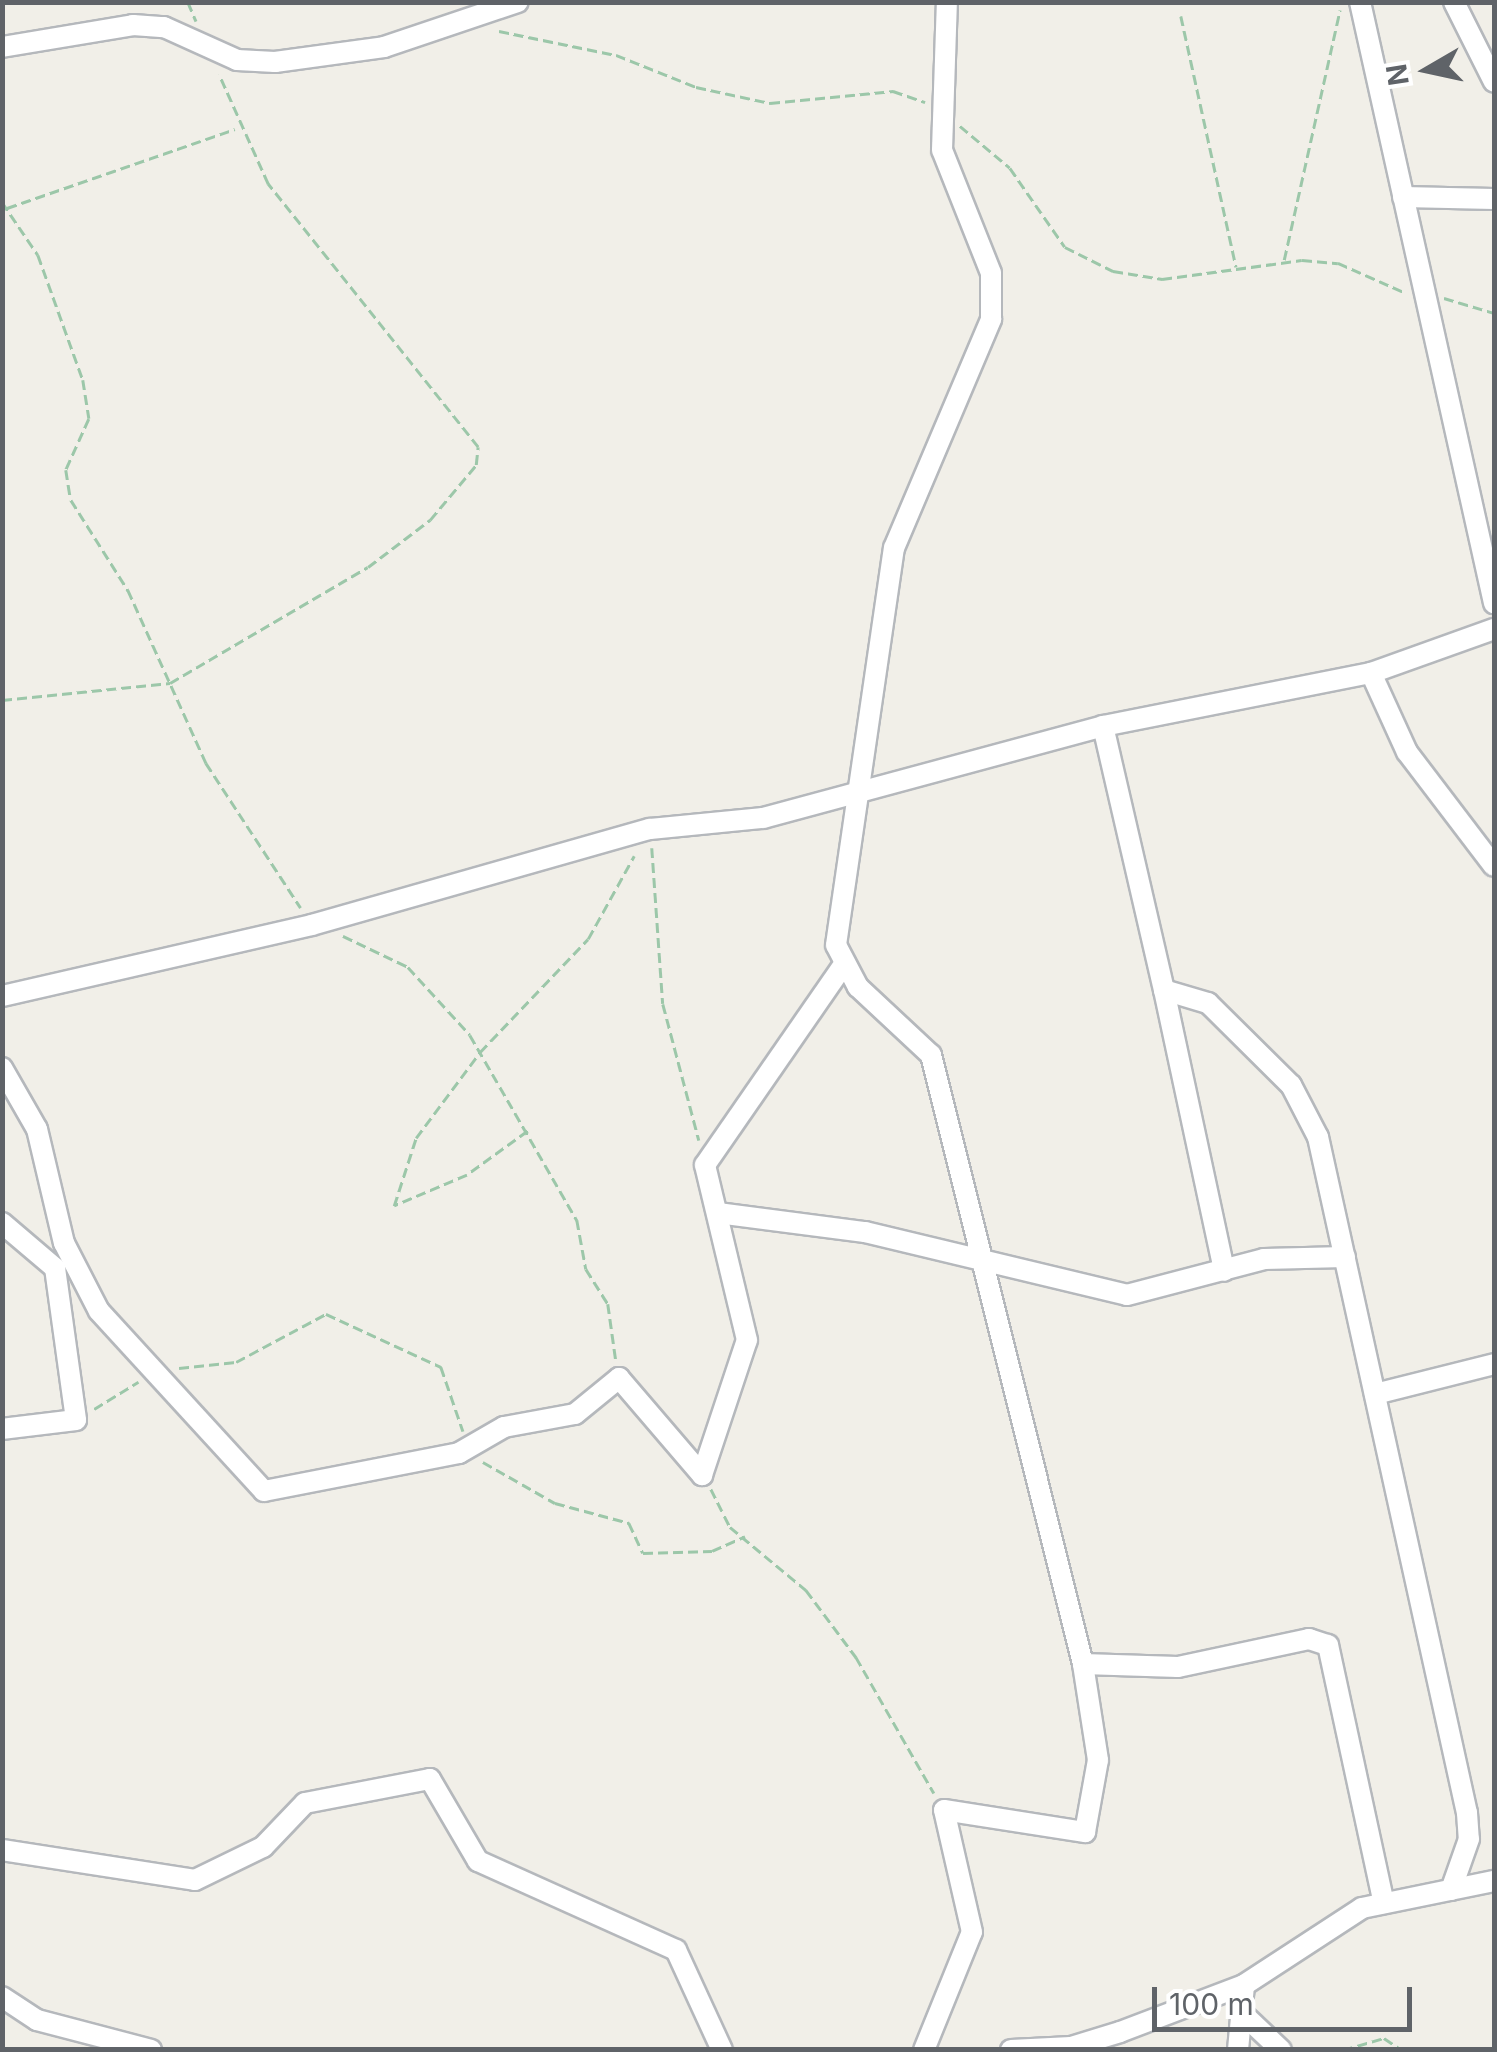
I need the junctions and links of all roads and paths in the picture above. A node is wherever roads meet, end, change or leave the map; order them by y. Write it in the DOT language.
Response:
graph roads {
  1 [pos="518,2"];
  2 [pos="947,2"];
  3 [pos="1342,2"];
  4 [pos="1360,2"];
  5 [pos="1454,2"];
  6 [pos="1181,16"];
  7 [pos="470,22"];
  8 [pos="2,47"];
  9 [pos="211,51"];
  10 [pos="1494,82"];
  11 [pos="941,113"];
  12 [pos="237,128"];
  13 [pos="1403,197"];
  14 [pos="1494,199"];
  15 [pos="2,202"];
  16 [pos="5,209"];
  17 [pos="1284,262"];
  18 [pos="1236,268"];
  19 [pos="1426,296"];
  20 [pos="1494,313"];
  21 [pos="1494,602"];
  22 [pos="1494,630"];
  23 [pos="1371,673"];
  24 [pos="170,683"];
  25 [pos="2,700"];
  26 [pos="1103,726"];
  27 [pos="862,796"];
  28 [pos="641,832"];
  29 [pos="1494,866"];
  30 [pos="312,924"];
  31 [pos="844,964"];
  32 [pos="1164,990"];
  33 [pos="2,996"];
  34 [pos="480,1052"];
  35 [pos="2,1068"];
  36 [pos="528,1131"];
  37 [pos="705,1166"];
  38 [pos="718,1213"];
  39 [pos="2,1222"];
  40 [pos="1345,1256"];
  41 [pos="982,1258"];
  42 [pos="1224,1270"];
  43 [pos="1494,1364"];
  44 [pos="150,1374"];
  45 [pos="618,1378"];
  46 [pos="1375,1394"];
  47 [pos="76,1420"];
  48 [pos="2,1428"];
  49 [pos="470,1450"];
  50 [pos="702,1476"];
  51 [pos="745,1536"];
  52 [pos="1083,1664"];
  53 [pos="944,1810"];
  54 [pos="2,1850"];
  55 [pos="1494,1881"];
  56 [pos="1451,1890"];
  57 [pos="1384,1903"];
  58 [pos="1244,1985"];
  59 [pos="2,1997"];
  60 [pos="1246,2016"];
  61 [pos="151,2050"];
  62 [pos="722,2050"];
  63 [pos="924,2050"];
  64 [pos="1011,2050"];
  65 [pos="1238,2050"];
  66 [pos="1281,2050"];
  67 [pos="1343,2050"];
  68 [pos="1402,2050"];
  1 -- 7 [label="street"];
  2 -- 11 [label="street"];
  3 -- 17 [label="path"];
  4 -- 13 [label="street"];
  5 -- 10 [label="street"];
  6 -- 18 [label="path"];
  7 -- 9 [label="street"];
  7 -- 11 [label="path"];
  8 -- 9 [label="street"];
  9 -- 12 [label="path"];
  11 -- 18 [label="path"];
  11 -- 27 [label="street"];
  12 -- 16 [label="path"];
  12 -- 24 [label="path"];
  13 -- 14 [label="street"];
  13 -- 19 [label="street"];
  15 -- 16 [label="path"];
  16 -- 24 [label="path"];
  17 -- 18 [label="path"];
  17 -- 19 [label="path"];
  19 -- 20 [label="path"];
  19 -- 21 [label="street"];
  22 -- 23 [label="street"];
  23 -- 26 [label="street"];
  23 -- 29 [label="street"];
  24 -- 25 [label="path"];
  24 -- 30 [label="path"];
  26 -- 27 [label="street"];
  26 -- 32 [label="street"];
  27 -- 28 [label="street"];
  27 -- 31 [label="street"];
  28 -- 30 [label="street"];
  28 -- 34 [label="path"];
  28 -- 37 [label="path"];
  30 -- 33 [label="street"];
  30 -- 34 [label="path"];
  31 -- 37 [label="street"];
  31 -- 41 [label="street"];
  32 -- 40 [label="street"];
  32 -- 42 [label="street"];
  34 -- 36 [label="path"];
  34 -- 36 [label="path"];
  35 -- 44 [label="street"];
  36 -- 45 [label="path"];
  37 -- 38 [label="street"];
  38 -- 41 [label="street"];
  38 -- 50 [label="street"];
  39 -- 47 [label="street"];
  40 -- 42 [label="street"];
  40 -- 46 [label="street"];
  41 -- 42 [label="street"];
  41 -- 52 [label="street"];
  43 -- 46 [label="street"];
  44 -- 47 [label="path"];
  44 -- 49 [label="street"];
  44 -- 49 [label="path"];
  45 -- 49 [label="street"];
  45 -- 50 [label="street"];
  46 -- 56 [label="street"];
  47 -- 48 [label="street"];
  49 -- 51 [label="path"];
  50 -- 51 [label="path"];
  51 -- 53 [label="path"];
  52 -- 53 [label="street"];
  52 -- 57 [label="street"];
  53 -- 63 [label="street"];
  54 -- 62 [label="street"];
  55 -- 56 [label="street"];
  56 -- 57 [label="street"];
  57 -- 58 [label="street"];
  58 -- 60 [label="street"];
  58 -- 64 [label="street"];
  59 -- 61 [label="street"];
  60 -- 65 [label="street"];
  60 -- 66 [label="street"];
  67 -- 68 [label="path"];
}
